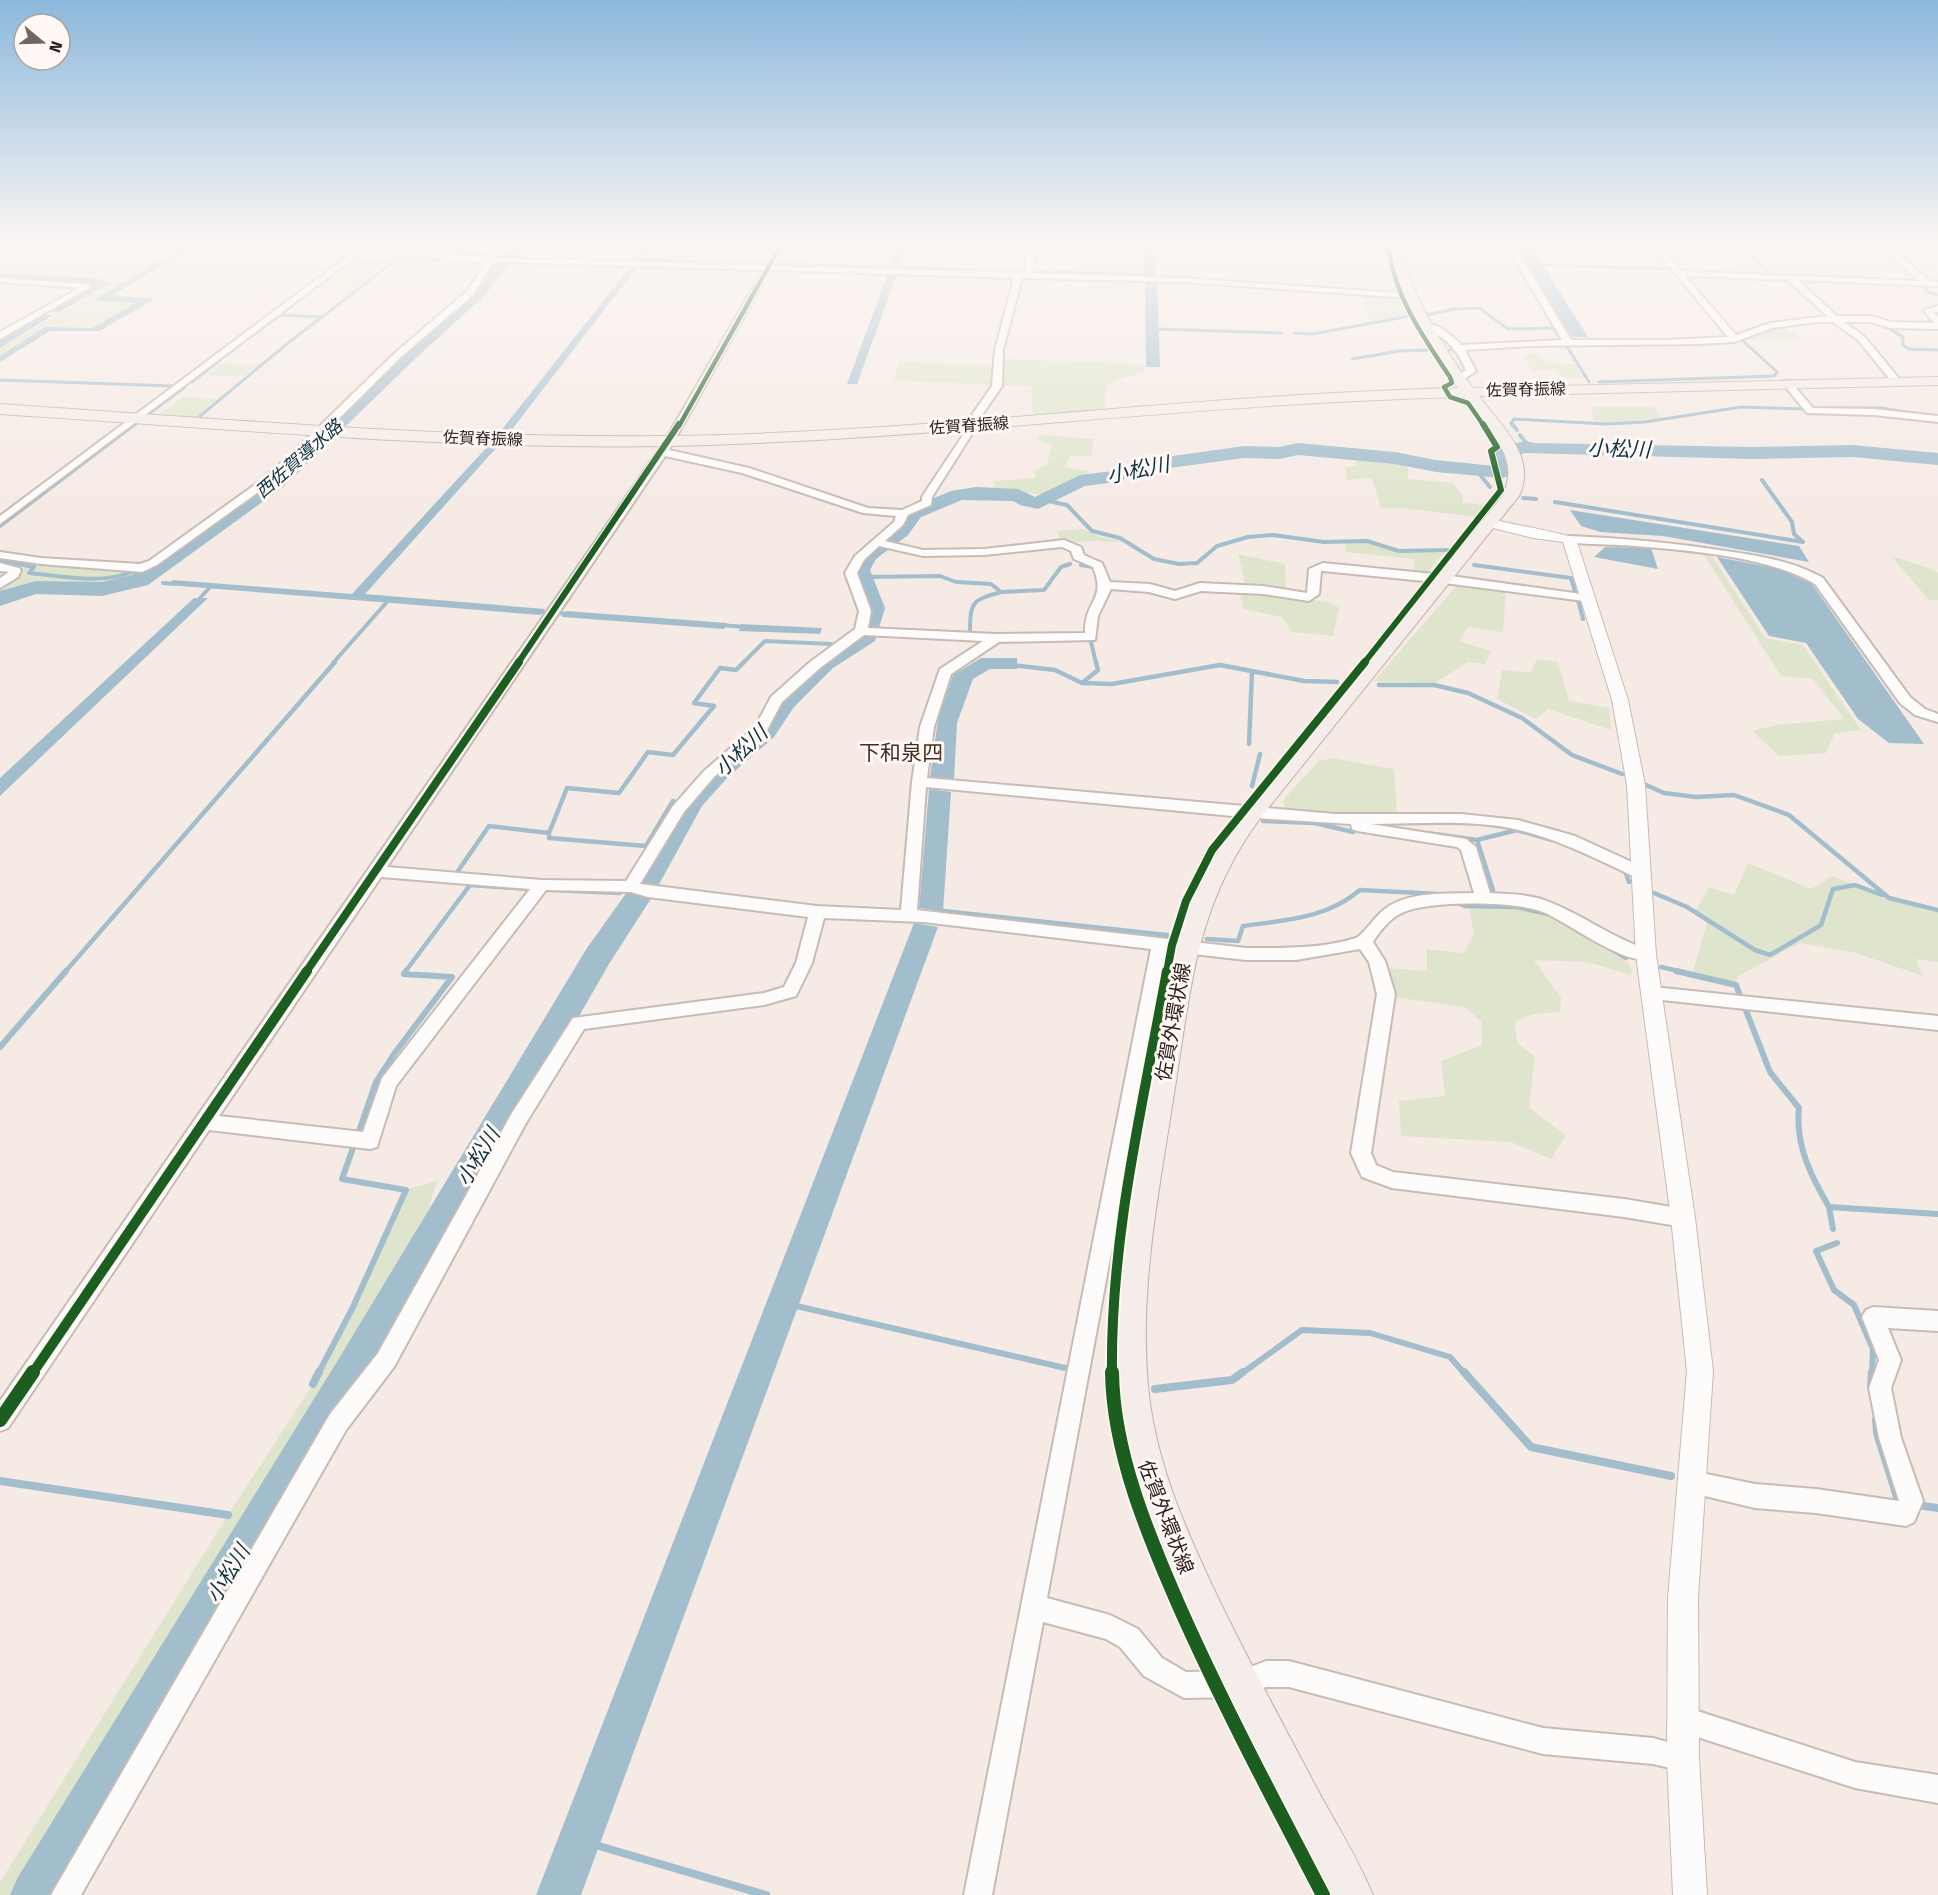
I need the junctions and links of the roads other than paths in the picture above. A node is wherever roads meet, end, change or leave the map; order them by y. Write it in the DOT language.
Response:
graph roads {
  1 [pos="252,331"];
  2 [pos="425,331"];
  3 [pos="731,331"];
  4 [pos="1006,331"];
  5 [pos="1429,331"];
  6 [pos="1438,331"];
  7 [pos="1561,331"];
  8 [pos="1728,331"];
  9 [pos="1755,331"];
  10 [pos="1851,331"];
  11 [pos="1734,339"];
  12 [pos="1568,343"];
  13 [pos="1460,348"];
  14 [pos="1896,381"];
  15 [pos="1938,381"];
  16 [pos="1787,383"];
  17 [pos="1464,385"];
  18 [pos="0,409"];
  19 [pos="138,418"];
  20 [pos="1938,419"];
  21 [pos="976,425"];
  22 [pos="322,429"];
  23 [pos="666,447"];
  24 [pos="903,513"];
  25 [pos="0,521"];
  26 [pos="1490,523"];
  27 [pos="1569,539"];
  28 [pos="875,542"];
  29 [pos="0,555"];
  30 [pos="0,567"];
  31 [pos="1444,579"];
  32 [pos="0,584"];
  33 [pos="1106,585"];
  34 [pos="1588,599"];
  35 [pos="861,631"];
  36 [pos="996,638"];
  37 [pos="1938,718"];
  38 [pos="919,782"];
  39 [pos="1254,813"];
  40 [pos="1335,819"];
  41 [pos="377,871"];
  42 [pos="1641,873"];
  43 [pos="542,885"];
  44 [pos="631,887"];
  45 [pos="1484,899"];
  46 [pos="817,912"];
  47 [pos="923,916"];
  48 [pos="1364,942"];
  49 [pos="1173,945"];
  50 [pos="1646,955"];
  51 [pos="1653,993"];
  52 [pos="1938,1023"];
  53 [pos="204,1122"];
  54 [pos="1683,1218"];
  55 [pos="1938,1322"];
  56 [pos="0,1420"];
  57 [pos="1692,1483"];
  58 [pos="1035,1607"];
  59 [pos="1240,1684"];
  60 [pos="1682,1719"];
  61 [pos="1683,1758"];
  62 [pos="1938,1789"];
  63 [pos="65,1895"];
  64 [pos="978,1895"];
  65 [pos="1351,1895"];
  66 [pos="1690,1895"];
  1 -- 19 [label="street"];
  2 -- 22 [label="street"];
  3 -- 23 [label="street"];
  4 -- 21 [label="street"];
  5 -- 17 [label="main road, 佐賀外環状線"];
  6 -- 13 [label="street"];
  7 -- 12 [label="street"];
  8 -- 11 [label="street"];
  9 -- 11 [label="street"];
  10 -- 14 [label="street"];
  11 -- 12 [label="street"];
  12 -- 13 [label="street"];
  13 -- 17 [label="street"];
  14 -- 15 [label="main road, 佐賀脊振線"];
  14 -- 16 [label="main road, 佐賀脊振線"];
  16 -- 17 [label="main road, 佐賀脊振線"];
  16 -- 20 [label="street"];
  17 -- 21 [label="main road, 佐賀脊振線"];
  17 -- 26 [label="main road, 佐賀外環状線"];
  18 -- 19 [label="main road, 佐賀脊振線"];
  19 -- 22 [label="main road, 佐賀脊振線"];
  19 -- 25 [label="street"];
  21 -- 23 [label="main road, 佐賀脊振線"];
  21 -- 24 [label="street"];
  22 -- 23 [label="main road, 佐賀脊振線"];
  22 -- 29 [label="street"];
  23 -- 24 [label="street"];
  23 -- 41 [label="street"];
  24 -- 28 [label="street"];
  26 -- 27 [label="street"];
  26 -- 31 [label="main road, 佐賀外環状線"];
  27 -- 34 [label="street"];
  27 -- 37 [label="street"];
  28 -- 33 [label="street"];
  28 -- 35 [label="street"];
  30 -- 32 [label="street"];
  31 -- 33 [label="street"];
  31 -- 34 [label="street"];
  31 -- 39 [label="main road, 佐賀外環状線"];
  33 -- 36 [label="street"];
  34 -- 42 [label="street"];
  35 -- 36 [label="street"];
  35 -- 44 [label="street"];
  36 -- 38 [label="street"];
  38 -- 39 [label="street"];
  38 -- 47 [label="street"];
  39 -- 40 [label="street"];
  39 -- 49 [label="main road, 佐賀外環状線"];
  40 -- 42 [label="street"];
  40 -- 45 [label="street"];
  41 -- 43 [label="street"];
  41 -- 53 [label="street"];
  42 -- 50 [label="street"];
  43 -- 44 [label="street"];
  43 -- 53 [label="street"];
  44 -- 46 [label="street"];
  45 -- 48 [label="street"];
  45 -- 50 [label="street"];
  46 -- 47 [label="street"];
  46 -- 63 [label="street"];
  47 -- 49 [label="street"];
  48 -- 49 [label="street"];
  48 -- 54 [label="street"];
  49 -- 58 [label="street"];
  49 -- 59 [label="main road, 佐賀外環状線"];
  50 -- 51 [label="street"];
  51 -- 52 [label="street"];
  51 -- 54 [label="street"];
  53 -- 56 [label="street"];
  54 -- 57 [label="street"];
  55 -- 57 [label="street"];
  57 -- 60 [label="street"];
  58 -- 59 [label="street"];
  58 -- 64 [label="street"];
  59 -- 61 [label="street"];
  59 -- 65 [label="main road, 佐賀外環状線"];
  60 -- 61 [label="street"];
  60 -- 62 [label="street"];
  61 -- 66 [label="street"];
}
